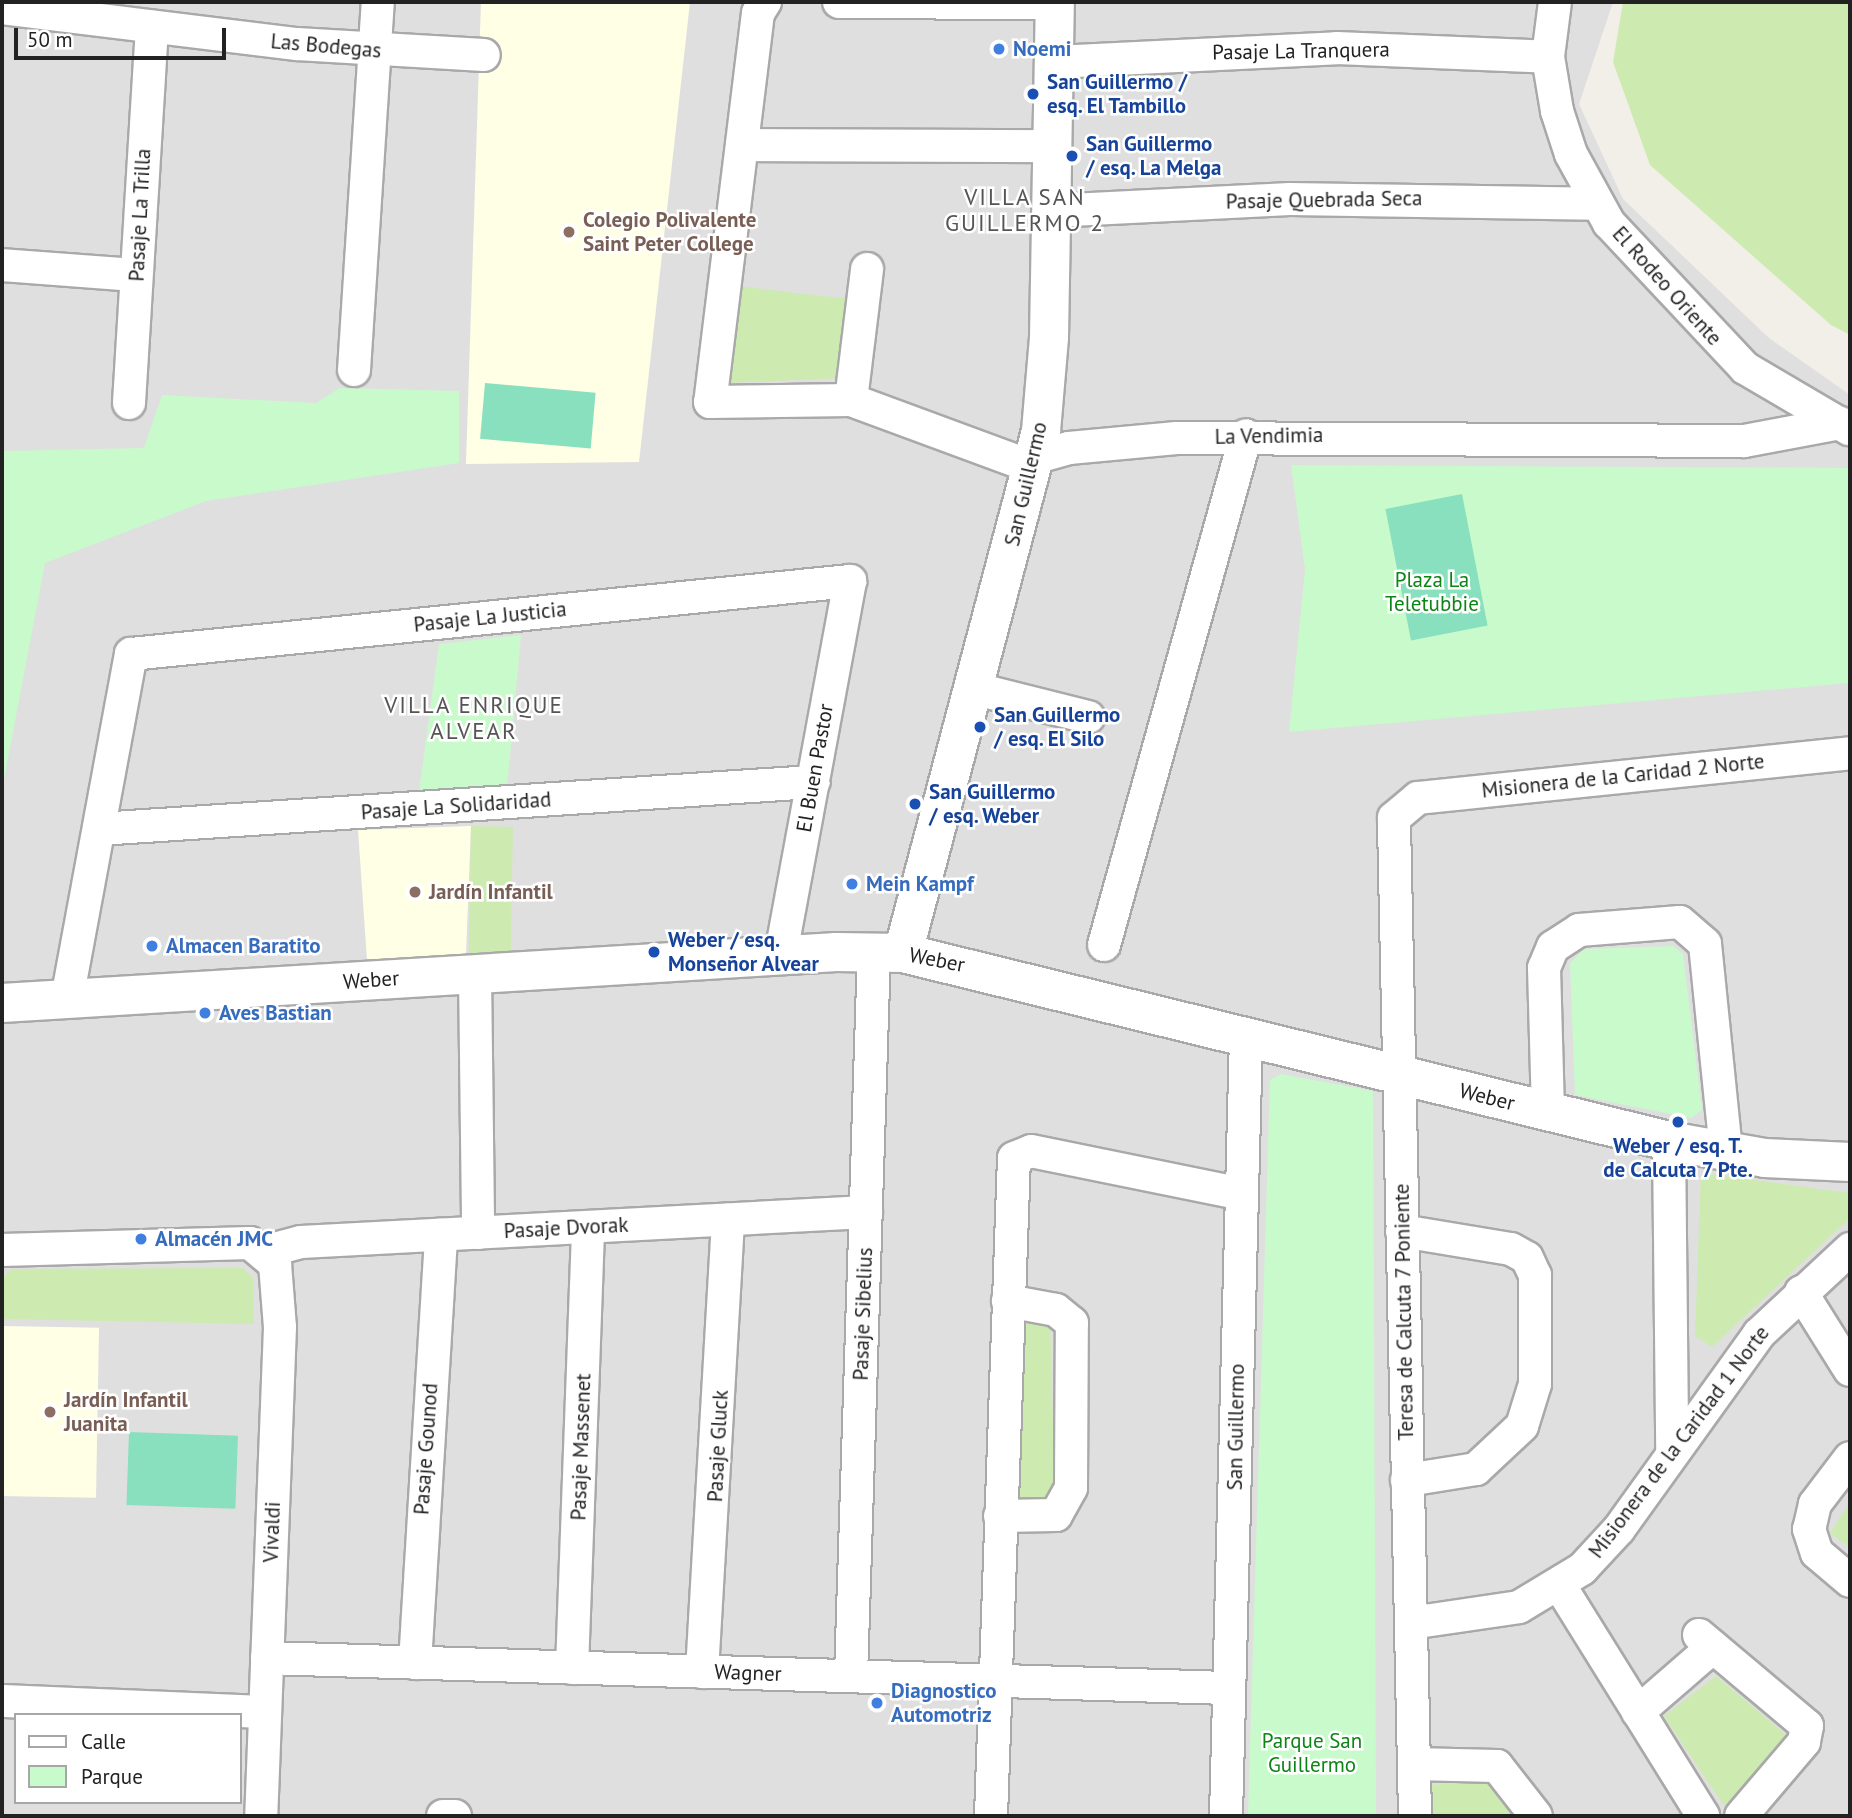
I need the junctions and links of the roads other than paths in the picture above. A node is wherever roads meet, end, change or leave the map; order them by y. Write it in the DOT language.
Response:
graph roads {
  1 [pos="378,2"];
  2 [pos="839,2"];
  3 [pos="910,2"];
  4 [pos="1055,2"];
  5 [pos="1555,2"];
  6 [pos="764,3"];
  7 [pos="2,8"];
  8 [pos="152,27"];
  9 [pos="375,51"];
  10 [pos="484,54"];
  11 [pos="1548,57"];
  12 [pos="1055,62"];
  13 [pos="742,145"];
  14 [pos="1052,146"];
  15 [pos="1597,204"];
  16 [pos="1051,211"];
  17 [pos="2,265"];
  18 [pos="867,269"];
  19 [pos="136,275"];
  20 [pos="354,370"];
  21 [pos="851,400"];
  22 [pos="129,403"];
  23 [pos="1845,426"];
  24 [pos="1246,435"];
  25 [pos="1034,458"];
  26 [pos="850,581"];
  27 [pos="972,688"];
  28 [pos="1088,717"];
  29 [pos="1850,753"];
  30 [pos="813,782"];
  31 [pos="1399,808"];
  32 [pos="99,829"];
  33 [pos="1104,945"];
  34 [pos="889,952"];
  35 [pos="781,956"];
  36 [pos="475,973"];
  37 [pos="67,999"];
  38 [pos="2,1003"];
  39 [pos="1246,1038"];
  40 [pos="1399,1075"];
  41 [pos="1548,1111"];
  42 [pos="1669,1141"];
  43 [pos="1726,1152"];
  44 [pos="1850,1161"];
  45 [pos="1242,1194"];
  46 [pos="866,1212"];
  47 [pos="728,1220"];
  48 [pos="589,1227"];
  49 [pos="1402,1231"];
  50 [pos="478,1233"];
  51 [pos="441,1235"];
  52 [pos="1850,1249"];
  53 [pos="2,1250"];
  54 [pos="267,1251"];
  55 [pos="1801,1292"];
  56 [pos="1008,1301"];
  57 [pos="1850,1370"];
  58 [pos="1672,1448"];
  59 [pos="1850,1458"];
  60 [pos="1407,1480"];
  61 [pos="1000,1516"];
  62 [pos="1850,1581"];
  63 [pos="1560,1586"];
  64 [pos="1410,1623"];
  65 [pos="267,1658"];
  66 [pos="415,1663"];
  67 [pos="572,1668"];
  68 [pos="702,1672"];
  69 [pos="851,1676"];
  70 [pos="995,1681"];
  71 [pos="1229,1688"];
  72 [pos="2,1701"];
  73 [pos="265,1712"];
  74 [pos="1638,1712"];
  75 [pos="1414,1765"];
  76 [pos="261,1816"];
  77 [pos="443,1816"];
  78 [pos="455,1816"];
  79 [pos="991,1816"];
  80 [pos="1226,1816"];
  81 [pos="1415,1816"];
  82 [pos="1536,1816"];
  83 [pos="1703,1816"];
  84 [pos="1741,1816"];
  1 -- 9 [label="street"];
  2 -- 3 [label="street"];
  3 -- 4 [label="street"];
  4 -- 12 [label="street, San Guillermo"];
  5 -- 11 [label="street, El Rodeo Oriente"];
  6 -- 13 [label="street"];
  7 -- 8 [label="street, Las Bodegas"];
  8 -- 9 [label="street, Las Bodegas"];
  8 -- 19 [label="street, Pasaje La Trilla"];
  9 -- 10 [label="street, Las Bodegas"];
  9 -- 20 [label="street"];
  11 -- 12 [label="street, Pasaje La Tranquera"];
  11 -- 15 [label="street, El Rodeo Oriente"];
  12 -- 14 [label="street, San Guillermo"];
  13 -- 14 [label="street"];
  13 -- 21 [label="street, La Vendimia"];
  14 -- 16 [label="street, San Guillermo"];
  15 -- 16 [label="street, Pasaje Quebrada Seca"];
  15 -- 23 [label="street, El Rodeo Oriente"];
  16 -- 25 [label="street, San Guillermo"];
  17 -- 19 [label="street"];
  18 -- 21 [label="street"];
  19 -- 22 [label="street, Pasaje La Trilla"];
  21 -- 25 [label="street, La Vendimia"];
  23 -- 24 [label="street, La Vendimia"];
  24 -- 25 [label="street, La Vendimia"];
  24 -- 33 [label="street"];
  25 -- 27 [label="street, San Guillermo"];
  26 -- 30 [label="street, El Buen Pastor"];
  26 -- 32 [label="street, Pasaje La Justicia"];
  27 -- 28 [label="street"];
  27 -- 34 [label="street, San Guillermo"];
  29 -- 31 [label="street, Misionera de la Caridad 2 Norte"];
  30 -- 32 [label="street, Pasaje La Solidaridad"];
  30 -- 35 [label="street, El Buen Pastor"];
  31 -- 40 [label="street, Teresa de Calcuta 7 Poniente"];
  32 -- 37 [label="street"];
  34 -- 35 [label="street, Weber"];
  34 -- 39 [label="street, Weber"];
  34 -- 46 [label="street, Pasaje Sibelius"];
  35 -- 36 [label="street, Weber"];
  36 -- 37 [label="street, Weber"];
  36 -- 50 [label="street"];
  37 -- 38 [label="street, Weber"];
  39 -- 40 [label="street, Weber"];
  39 -- 45 [label="street, San Guillermo"];
  40 -- 41 [label="street, Weber"];
  40 -- 49 [label="street, Teresa de Calcuta 7 Poniente"];
  41 -- 42 [label="street, Weber"];
  41 -- 43 [label="street"];
  42 -- 43 [label="street, Weber"];
  42 -- 58 [label="street"];
  43 -- 44 [label="street, Weber"];
  45 -- 56 [label="street"];
  45 -- 71 [label="street, San Guillermo"];
  46 -- 47 [label="street, Pasaje Dvorak"];
  46 -- 69 [label="street, Pasaje Sibelius"];
  47 -- 48 [label="street, Pasaje Dvorak"];
  47 -- 68 [label="street, Pasaje Gluck"];
  48 -- 50 [label="street, Pasaje Dvorak"];
  48 -- 67 [label="street, Pasaje Massenet"];
  49 -- 60 [label="street, Teresa de Calcuta 7 Poniente"];
  49 -- 60 [label="street"];
  50 -- 51 [label="street, Pasaje Dvorak"];
  51 -- 54 [label="street, Pasaje Dvorak"];
  51 -- 66 [label="street, Pasaje Gounod"];
  52 -- 55 [label="street, Misionera de la Caridad 1 Norte"];
  53 -- 54 [label="street"];
  54 -- 65 [label="street, Vivaldi"];
  55 -- 57 [label="street"];
  55 -- 58 [label="street, Misionera de la Caridad 1 Norte"];
  56 -- 61 [label="street"];
  56 -- 61 [label="street"];
  58 -- 63 [label="street, Misionera de la Caridad 1 Norte"];
  59 -- 62 [label="street"];
  60 -- 64 [label="street, Teresa de Calcuta 7 Poniente"];
  61 -- 70 [label="street"];
  63 -- 64 [label="street, Misionera de la Caridad 1 Norte"];
  63 -- 74 [label="street"];
  64 -- 75 [label="street, Teresa de Calcuta 7 Poniente"];
  65 -- 66 [label="street, Wagner"];
  65 -- 73 [label="street, Vivaldi"];
  66 -- 67 [label="street, Wagner"];
  67 -- 68 [label="street, Wagner"];
  68 -- 69 [label="street, Wagner"];
  69 -- 70 [label="street, Wagner"];
  70 -- 71 [label="street, Wagner"];
  70 -- 79 [label="street"];
  71 -- 80 [label="street, San Guillermo"];
  72 -- 73 [label="street"];
  73 -- 76 [label="street, Vivaldi"];
  74 -- 83 [label="street"];
  74 -- 84 [label="street"];
  75 -- 81 [label="street, Teresa de Calcuta 7 Poniente"];
  75 -- 82 [label="street"];
  77 -- 78 [label="street"];
}
